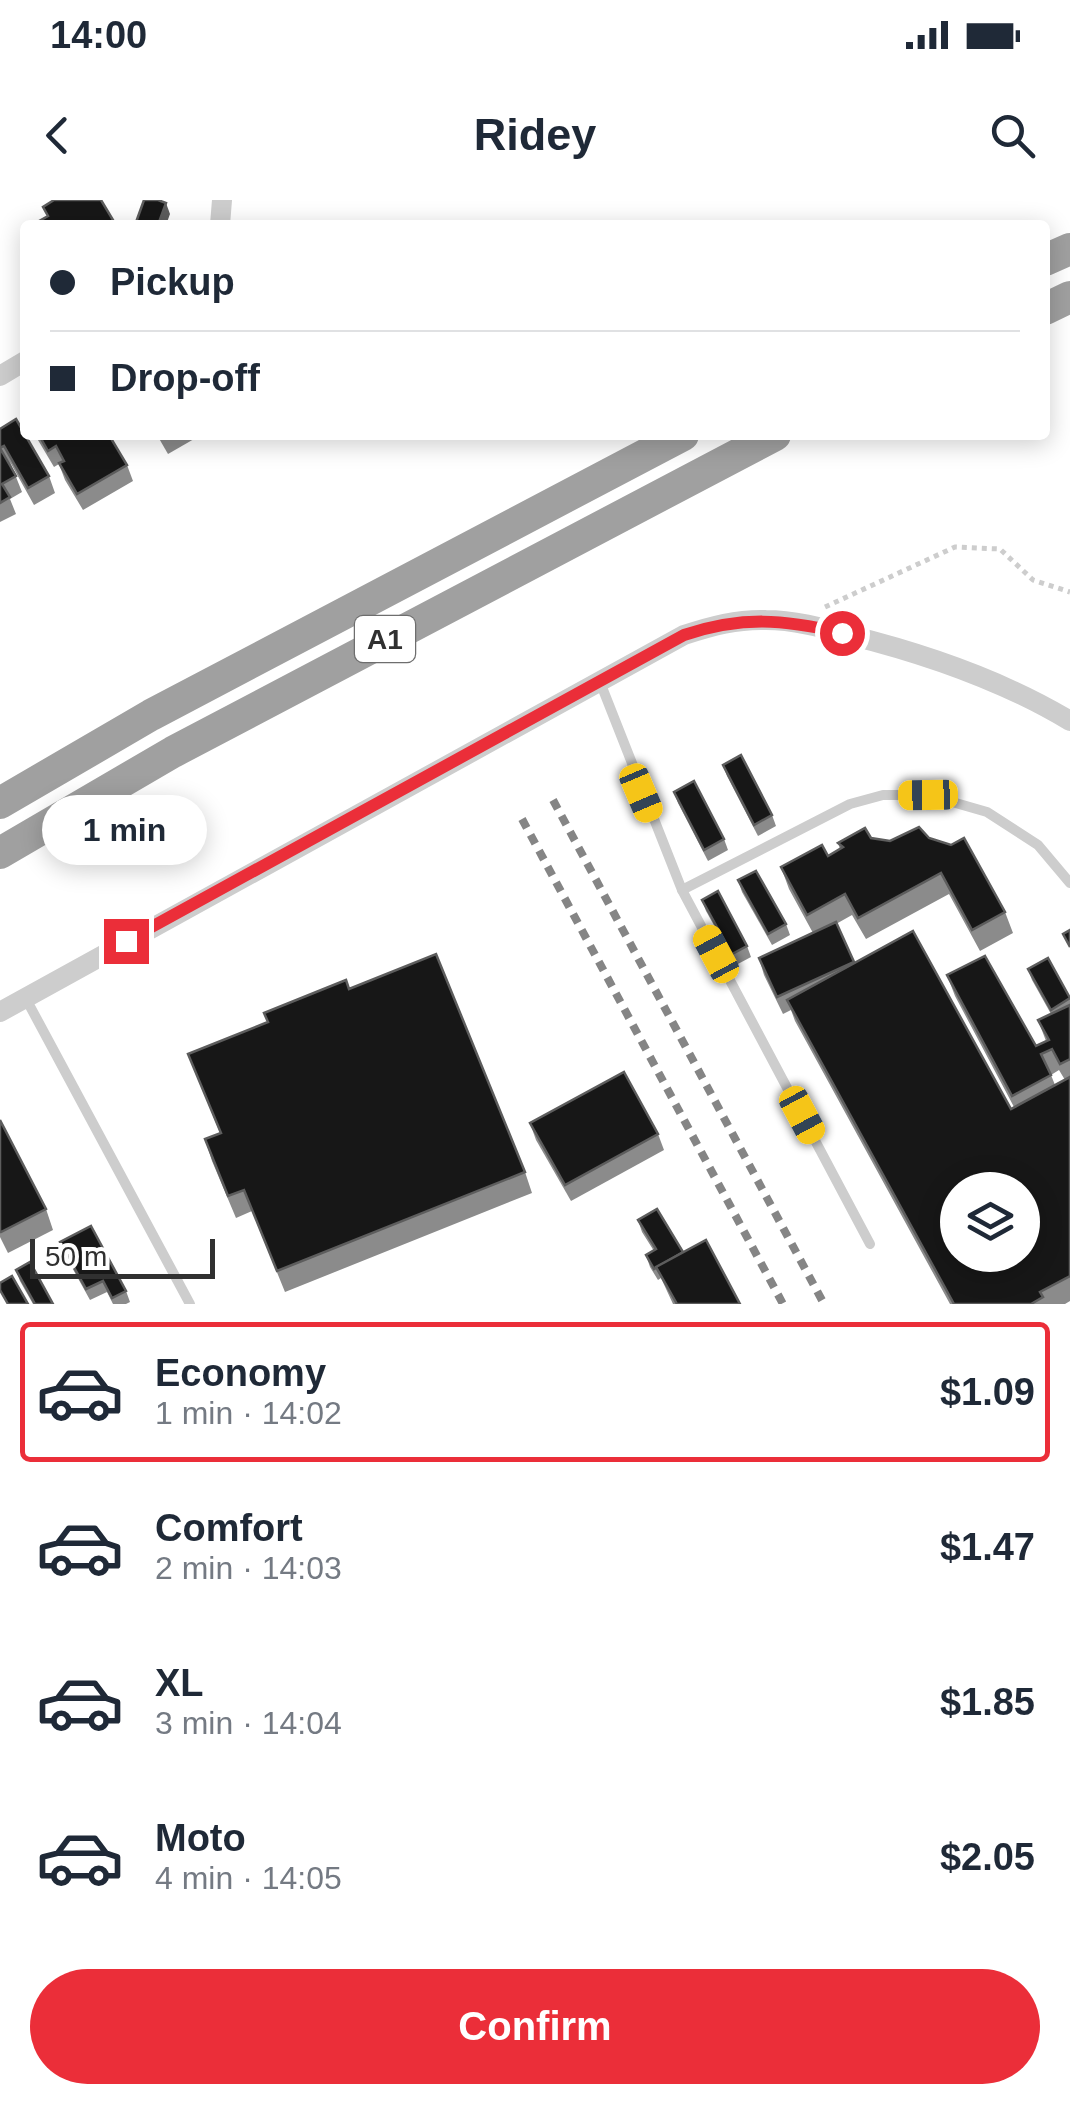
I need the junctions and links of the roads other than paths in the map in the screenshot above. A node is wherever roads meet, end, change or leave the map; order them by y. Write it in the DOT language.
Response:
graph roads {
  1 [pos="674,440"];
  2 [pos="766,440"];
  3 [pos="599,681"];
  4 [pos="1070,721"];
  5 [pos="0,803"];
  6 [pos="0,853"];
  7 [pos="1070,882"];
  8 [pos="682,890"];
  9 [pos="24,997"];
  10 [pos="0,1012"];
  11 [pos="870,1244"];
  12 [pos="190,1304"];
  1 -- 5 [label="highway, A1"];
  2 -- 6 [label="highway, A1"];
  3 -- 4 [label="street"];
  3 -- 8 [label="lane"];
  3 -- 9 [label="street"];
  7 -- 8 [label="lane"];
  8 -- 11 [label="lane"];
  9 -- 10 [label="street"];
  9 -- 12 [label="lane"];
}
